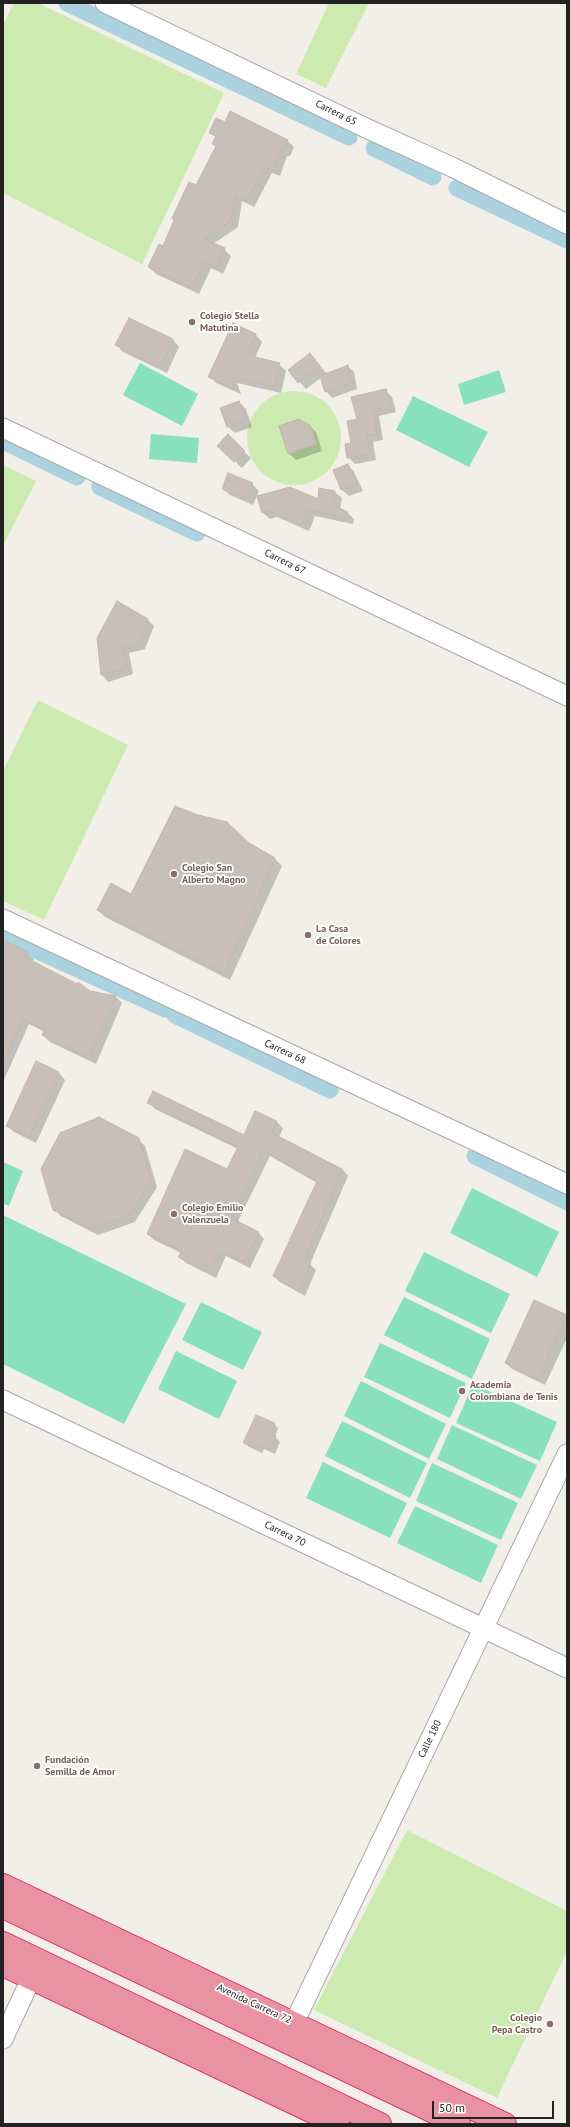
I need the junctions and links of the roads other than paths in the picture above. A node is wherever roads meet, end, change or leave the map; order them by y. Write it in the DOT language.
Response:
graph roads {
  1 [pos="105,3"];
  2 [pos="567,224"];
  3 [pos="3,428"];
  4 [pos="567,696"];
  5 [pos="3,918"];
  6 [pos="567,1184"];
  7 [pos="3,1400"];
  8 [pos="567,1454"];
  9 [pos="484,1629"];
  10 [pos="567,1668"];
  11 [pos="3,1885"];
  12 [pos="3,1907"];
  13 [pos="3,1944"];
  14 [pos="3,1965"];
  15 [pos="31,1978"];
  16 [pos="294,2023"];
  17 [pos="3,2039"];
  18 [pos="338,2124"];
  19 [pos="380,2124"];
  20 [pos="459,2124"];
  21 [pos="505,2124"];
  1 -- 2 [label="street, Carrera 65"];
  3 -- 4 [label="street, Carrera 67"];
  5 -- 6 [label="street, Carrera 68"];
  7 -- 9 [label="street, Carrera 70"];
  8 -- 9 [label="street, Calle 180"];
  9 -- 10 [label="street, Carrera 70"];
  9 -- 16 [label="street, Calle 180"];
  11 -- 16 [label="highway, Avenida Carrera 72"];
  12 -- 20 [label="highway, Avenida Carrera 72"];
  13 -- 19 [label="highway"];
  14 -- 15 [label="highway"];
  15 -- 17 [label="street"];
  15 -- 18 [label="highway"];
  16 -- 21 [label="highway, Avenida Carrera 72"];
}
